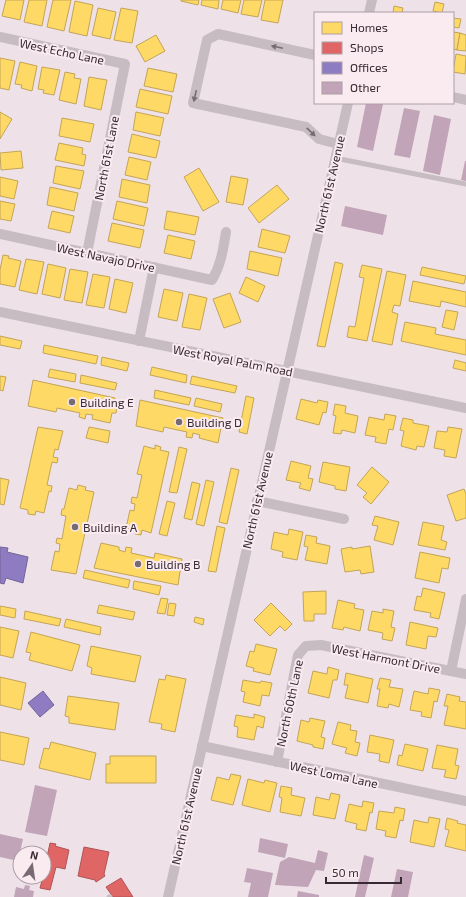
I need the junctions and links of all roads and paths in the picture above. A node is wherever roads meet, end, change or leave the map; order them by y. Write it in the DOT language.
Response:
graph roads {
  1 [pos="372,0"];
  2 [pos="369,12"];
  3 [pos="0,38"];
  4 [pos="314,55"];
  5 [pos="125,64"];
  6 [pos="454,98"];
  7 [pos="466,100"];
  8 [pos="348,104"];
  9 [pos="338,144"];
  10 [pos="335,158"];
  11 [pos="466,184"];
  12 [pos="226,232"];
  13 [pos="0,234"];
  14 [pos="87,253"];
  15 [pos="154,267"];
  16 [pos="0,312"];
  17 [pos="139,341"];
  18 [pos="286,371"];
  19 [pos="466,408"];
  20 [pos="257,501"];
  21 [pos="344,519"];
  22 [pos="466,599"];
  23 [pos="306,646"];
  24 [pos="451,671"];
  25 [pos="466,674"];
  26 [pos="202,746"];
  27 [pos="277,762"];
  28 [pos="466,801"];
  29 [pos="168,897"];
  1 -- 2 [label="street"];
  3 -- 5 [label="street, West Echo Lane"];
  4 -- 9 [label="street, one-way"];
  5 -- 14 [label="street, North 61st Lane"];
  6 -- 7 [label="street"];
  8 -- 9 [label="street, North 61st Avenue"];
  9 -- 10 [label="street, North 61st Avenue"];
  10 -- 11 [label="lane"];
  10 -- 18 [label="street, North 61st Avenue"];
  12 -- 15 [label="street, West Navajo Drive"];
  13 -- 14 [label="street, West Navajo Drive"];
  14 -- 15 [label="street, West Navajo Drive"];
  15 -- 17 [label="street"];
  16 -- 17 [label="street, West Royal Palm Road"];
  17 -- 18 [label="street, West Royal Palm Road"];
  18 -- 19 [label="street, West Royal Palm Road"];
  18 -- 20 [label="street, North 61st Avenue"];
  20 -- 21 [label="street"];
  20 -- 26 [label="street, North 61st Avenue"];
  22 -- 24 [label="street"];
  23 -- 24 [label="street, West Harmont Drive"];
  23 -- 27 [label="street, North 60th Lane"];
  24 -- 25 [label="street, West Harmont Drive"];
  26 -- 27 [label="street, West Loma Lane"];
  26 -- 29 [label="street, North 61st Avenue"];
  27 -- 28 [label="street, West Loma Lane"];
}
